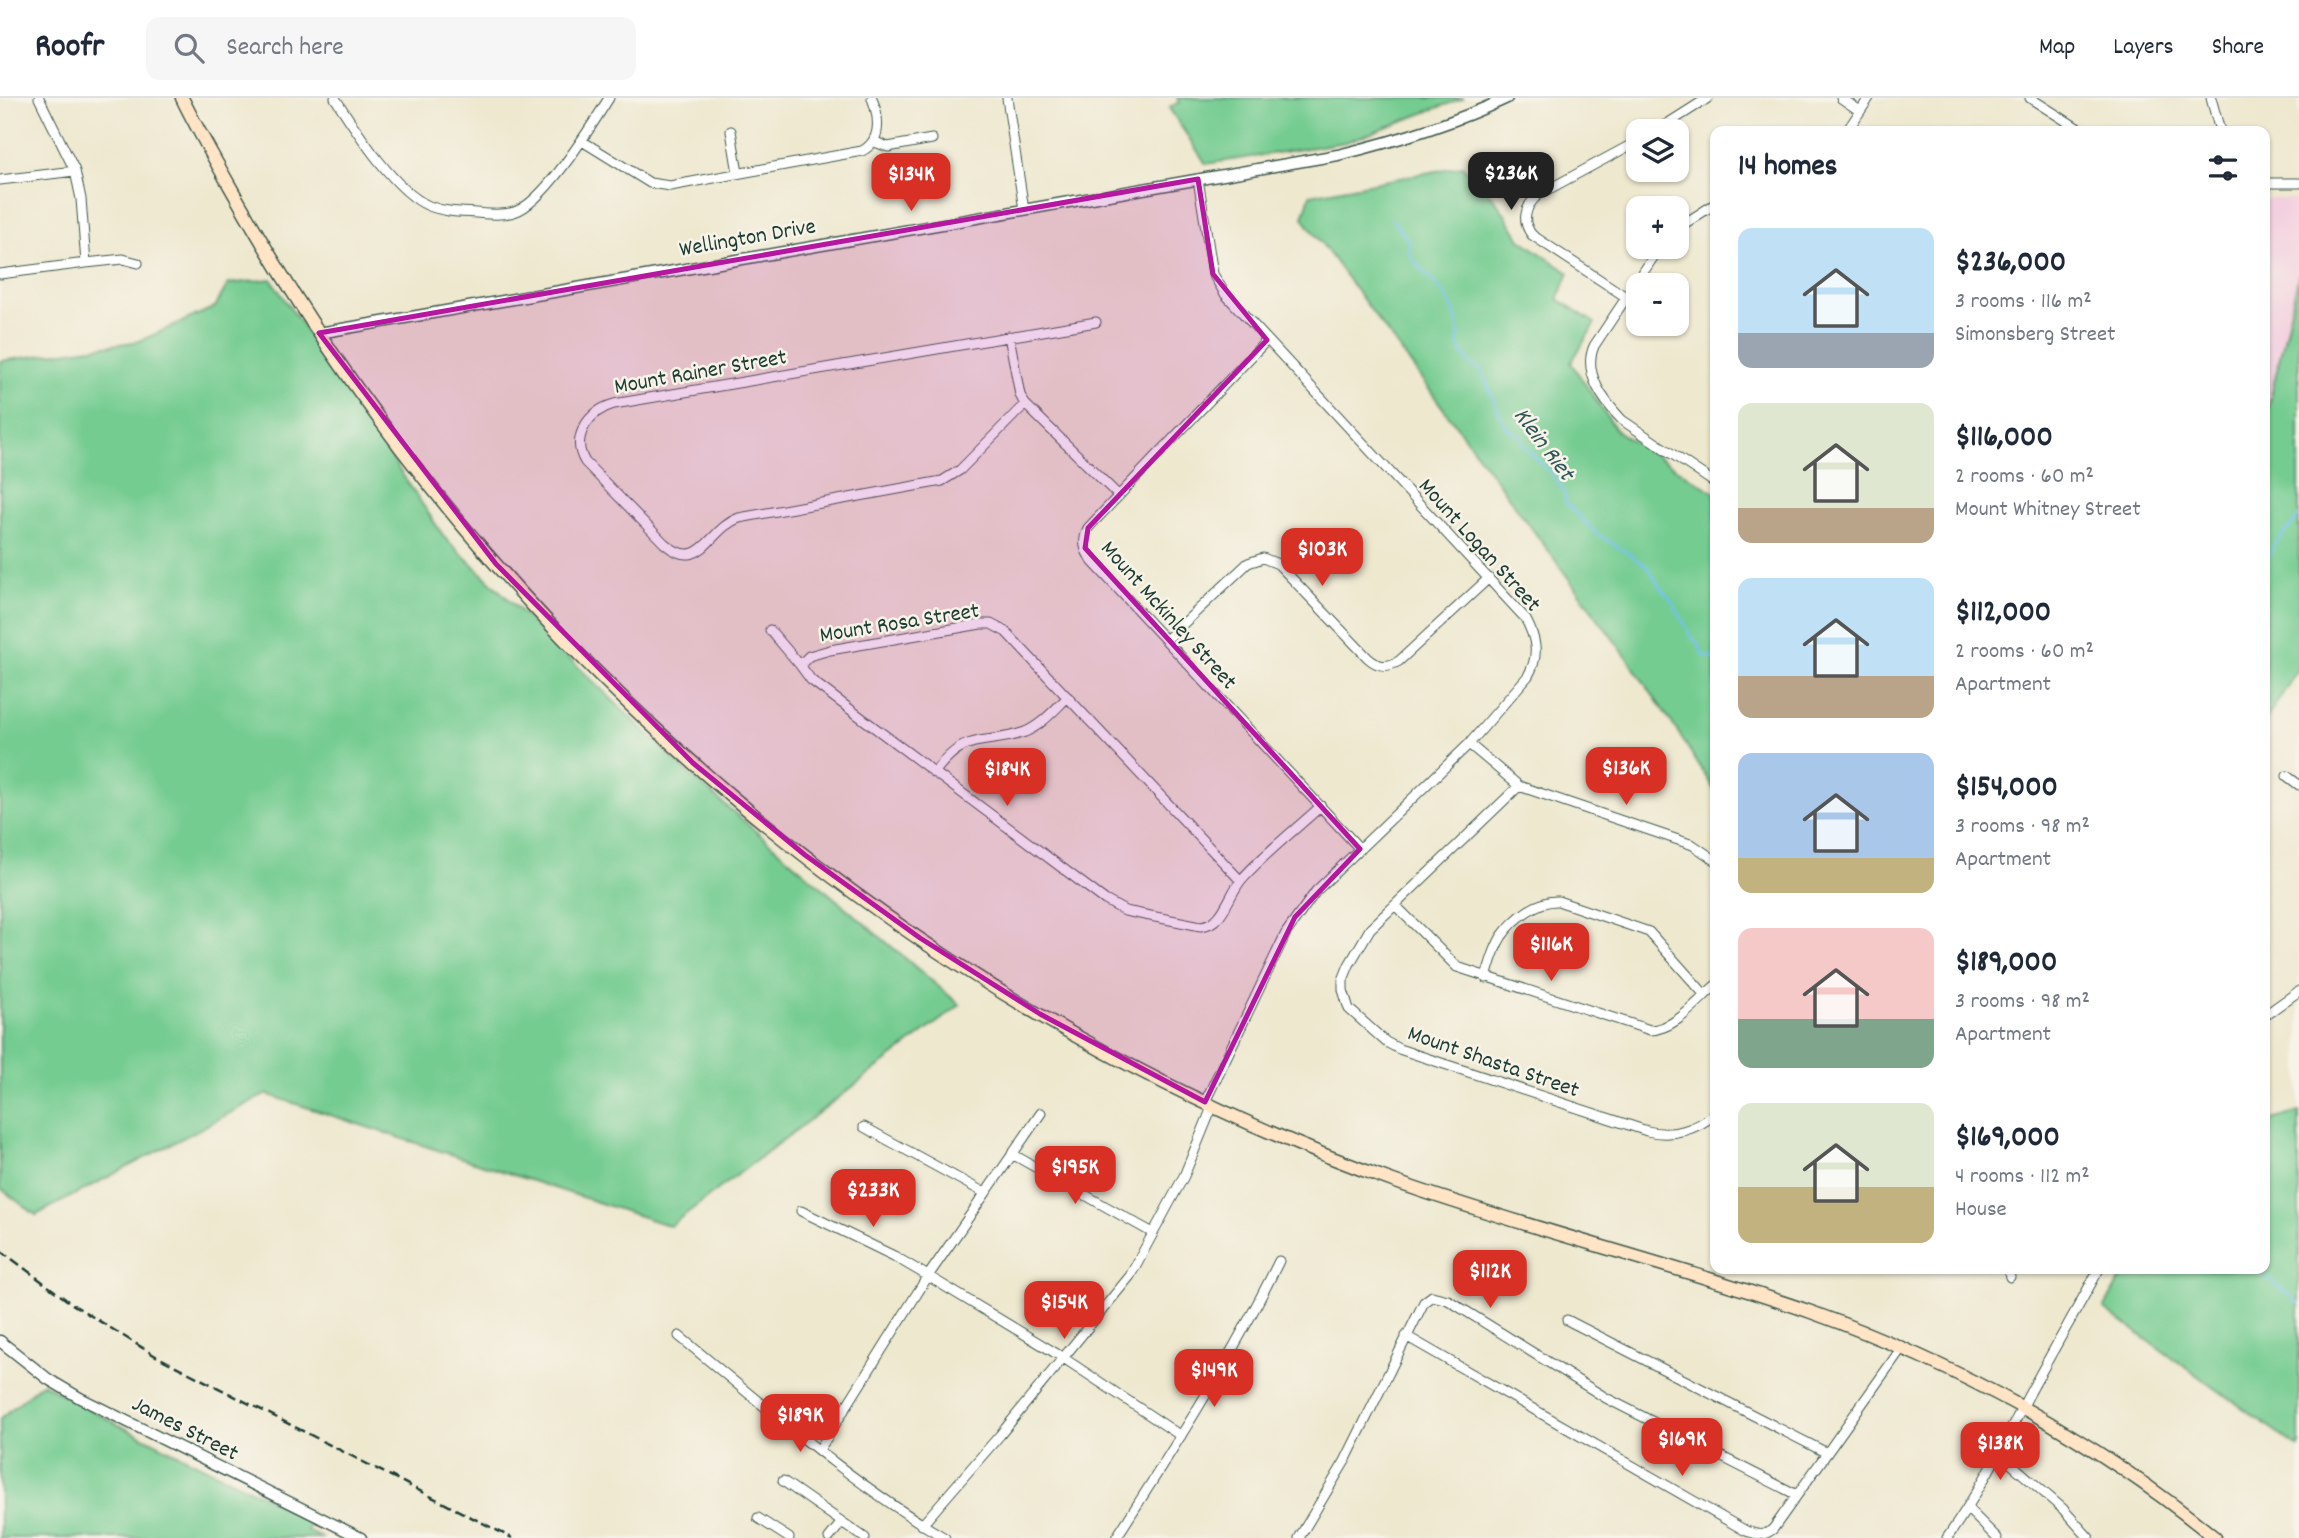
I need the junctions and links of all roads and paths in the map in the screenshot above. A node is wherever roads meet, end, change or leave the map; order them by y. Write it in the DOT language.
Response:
graph roads {
  1 [pos="39,98"];
  2 [pos="182,98"];
  3 [pos="335,98"];
  4 [pos="609,98"];
  5 [pos="872,98"];
  6 [pos="1007,98"];
  7 [pos="1507,98"];
  8 [pos="1708,98"];
  9 [pos="1841,98"];
  10 [pos="1869,98"];
  11 [pos="2029,98"];
  12 [pos="2211,98"];
  13 [pos="1860,111"];
  14 [pos="1675,119"];
  15 [pos="1850,126"];
  16 [pos="2074,126"];
  17 [pos="2219,126"];
  18 [pos="731,131"];
  19 [pos="932,139"];
  20 [pos="582,141"];
  21 [pos="875,142"];
  22 [pos="1626,147"];
  23 [pos="75,171"];
  24 [pos="737,173"];
  25 [pos="1198,179"];
  26 [pos="0,180"];
  27 [pos="2270,183"];
  28 [pos="2299,183"];
  29 [pos="1710,207"];
  30 [pos="1024,210"];
  31 [pos="1689,221"];
  32 [pos="86,263"];
  33 [pos="138,263"];
  34 [pos="0,274"];
  35 [pos="1626,296"];
  36 [pos="1096,322"];
  37 [pos="319,333"];
  38 [pos="1009,336"];
  39 [pos="1267,340"];
  40 [pos="1025,404"];
  41 [pos="1710,480"];
  42 [pos="1119,496"];
  43 [pos="1489,578"];
  44 [pos="770,630"];
  45 [pos="1166,639"];
  46 [pos="800,665"];
  47 [pos="1068,697"];
  48 [pos="1469,744"];
  49 [pos="934,773"];
  50 [pos="2287,776"];
  51 [pos="2299,785"];
  52 [pos="1519,786"];
  53 [pos="1321,806"];
  54 [pos="1360,849"];
  55 [pos="1710,855"];
  56 [pos="1240,880"];
  57 [pos="1395,905"];
  58 [pos="1486,978"];
  59 [pos="1710,990"];
  60 [pos="2299,991"];
  61 [pos="1705,995"];
  62 [pos="2270,1012"];
  63 [pos="1209,1103"];
  64 [pos="1041,1113"];
  65 [pos="1710,1118"];
  66 [pos="864,1127"];
  67 [pos="1012,1154"];
  68 [pos="985,1193"];
  69 [pos="801,1211"];
  70 [pos="1153,1233"];
  71 [pos="1279,1261"];
  72 [pos="2096,1274"];
  73 [pos="928,1276"];
  74 [pos="1567,1320"];
  75 [pos="679,1336"];
  76 [pos="1406,1336"];
  77 [pos="0,1341"];
  78 [pos="1900,1349"];
  79 [pos="1062,1357"];
  80 [pos="2022,1407"];
  81 [pos="1181,1436"];
  82 [pos="819,1450"];
  83 [pos="1827,1453"];
  84 [pos="2000,1454"];
  85 [pos="783,1481"];
  86 [pos="1797,1495"];
  87 [pos="1968,1508"];
  88 [pos="758,1518"];
  89 [pos="842,1522"];
  90 [pos="922,1525"];
  91 [pos="361,1538"];
  92 [pos="789,1538"];
  93 [pos="829,1538"];
  94 [pos="865,1538"];
  95 [pos="945,1538"];
  96 [pos="1116,1538"];
  97 [pos="1299,1538"];
  98 [pos="1947,1538"];
  99 [pos="1997,1538"];
  100 [pos="2089,1538"];
  101 [pos="2215,1538"];
  1 -- 23 [label="street"];
  2 -- 37 [label="main road"];
  3 -- 20 [label="street"];
  4 -- 20 [label="street"];
  5 -- 21 [label="street"];
  6 -- 30 [label="street"];
  7 -- 25 [label="street, Wellington Drive"];
  8 -- 14 [label="street"];
  9 -- 13 [label="street"];
  10 -- 13 [label="street"];
  11 -- 16 [label="street"];
  12 -- 17 [label="street"];
  13 -- 15 [label="street"];
  18 -- 24 [label="street"];
  19 -- 21 [label="street"];
  20 -- 24 [label="street"];
  21 -- 24 [label="street"];
  22 -- 35 [label="street"];
  23 -- 26 [label="street"];
  23 -- 32 [label="street"];
  25 -- 30 [label="street, Wellington Drive"];
  25 -- 39 [label="street, Mount Logan Street"];
  27 -- 28 [label="street"];
  29 -- 31 [label="street"];
  30 -- 37 [label="street, Wellington Drive"];
  32 -- 33 [label="street"];
  32 -- 34 [label="street"];
  35 -- 41 [label="street"];
  36 -- 38 [label="street, Mount Rainer Street"];
  37 -- 63 [label="main road"];
  38 -- 40 [label="street"];
  38 -- 40 [label="street, Mount Rainer Street"];
  39 -- 42 [label="street, Mount Mckinley Street"];
  39 -- 43 [label="street, Mount Logan Street"];
  40 -- 42 [label="street"];
  42 -- 45 [label="street, Mount Mckinley Street"];
  43 -- 45 [label="street"];
  43 -- 48 [label="street, Mount Logan Street"];
  44 -- 46 [label="street"];
  45 -- 53 [label="street, Mount Mckinley Street"];
  46 -- 47 [label="street, Mount Rosa Street"];
  46 -- 49 [label="street, Mount Rosa Street"];
  47 -- 49 [label="street"];
  47 -- 56 [label="street, Mount Rosa Street"];
  48 -- 52 [label="street"];
  48 -- 54 [label="street, Mount Logan Street"];
  49 -- 56 [label="street, Mount Rosa Street"];
  50 -- 51 [label="street"];
  52 -- 55 [label="street"];
  52 -- 57 [label="street, Mount Shasta Street"];
  53 -- 54 [label="street, Mount Mckinley Street"];
  53 -- 56 [label="street, Mount Rosa Street"];
  54 -- 63 [label="street, Mount Logan Street"];
  57 -- 58 [label="street"];
  57 -- 65 [label="street, Mount Shasta Street"];
  58 -- 61 [label="street"];
  58 -- 61 [label="street"];
  59 -- 61 [label="street"];
  60 -- 62 [label="street"];
  63 -- 70 [label="street, Mount Logan Street"];
  63 -- 78 [label="main road"];
  64 -- 67 [label="street"];
  66 -- 68 [label="street"];
  67 -- 68 [label="street"];
  67 -- 70 [label="street"];
  68 -- 73 [label="street"];
  69 -- 73 [label="street"];
  70 -- 79 [label="street, Mount Logan Street"];
  71 -- 81 [label="street"];
  72 -- 80 [label="street"];
  73 -- 79 [label="street"];
  73 -- 82 [label="street"];
  74 -- 83 [label="street"];
  75 -- 82 [label="street"];
  76 -- 86 [label="street"];
  76 -- 86 [label="street"];
  76 -- 97 [label="street"];
  77 -- 91 [label="street, James Street"];
  78 -- 80 [label="main road"];
  78 -- 83 [label="street"];
  79 -- 81 [label="street"];
  79 -- 90 [label="street, Mount Logan Street"];
  80 -- 84 [label="street"];
  80 -- 101 [label="main road"];
  81 -- 96 [label="street"];
  82 -- 90 [label="street"];
  83 -- 86 [label="street"];
  84 -- 87 [label="street"];
  84 -- 100 [label="street"];
  85 -- 89 [label="street"];
  87 -- 98 [label="street"];
  87 -- 99 [label="street"];
  88 -- 92 [label="street"];
  89 -- 93 [label="street"];
  89 -- 94 [label="street"];
  90 -- 95 [label="street"];
}
